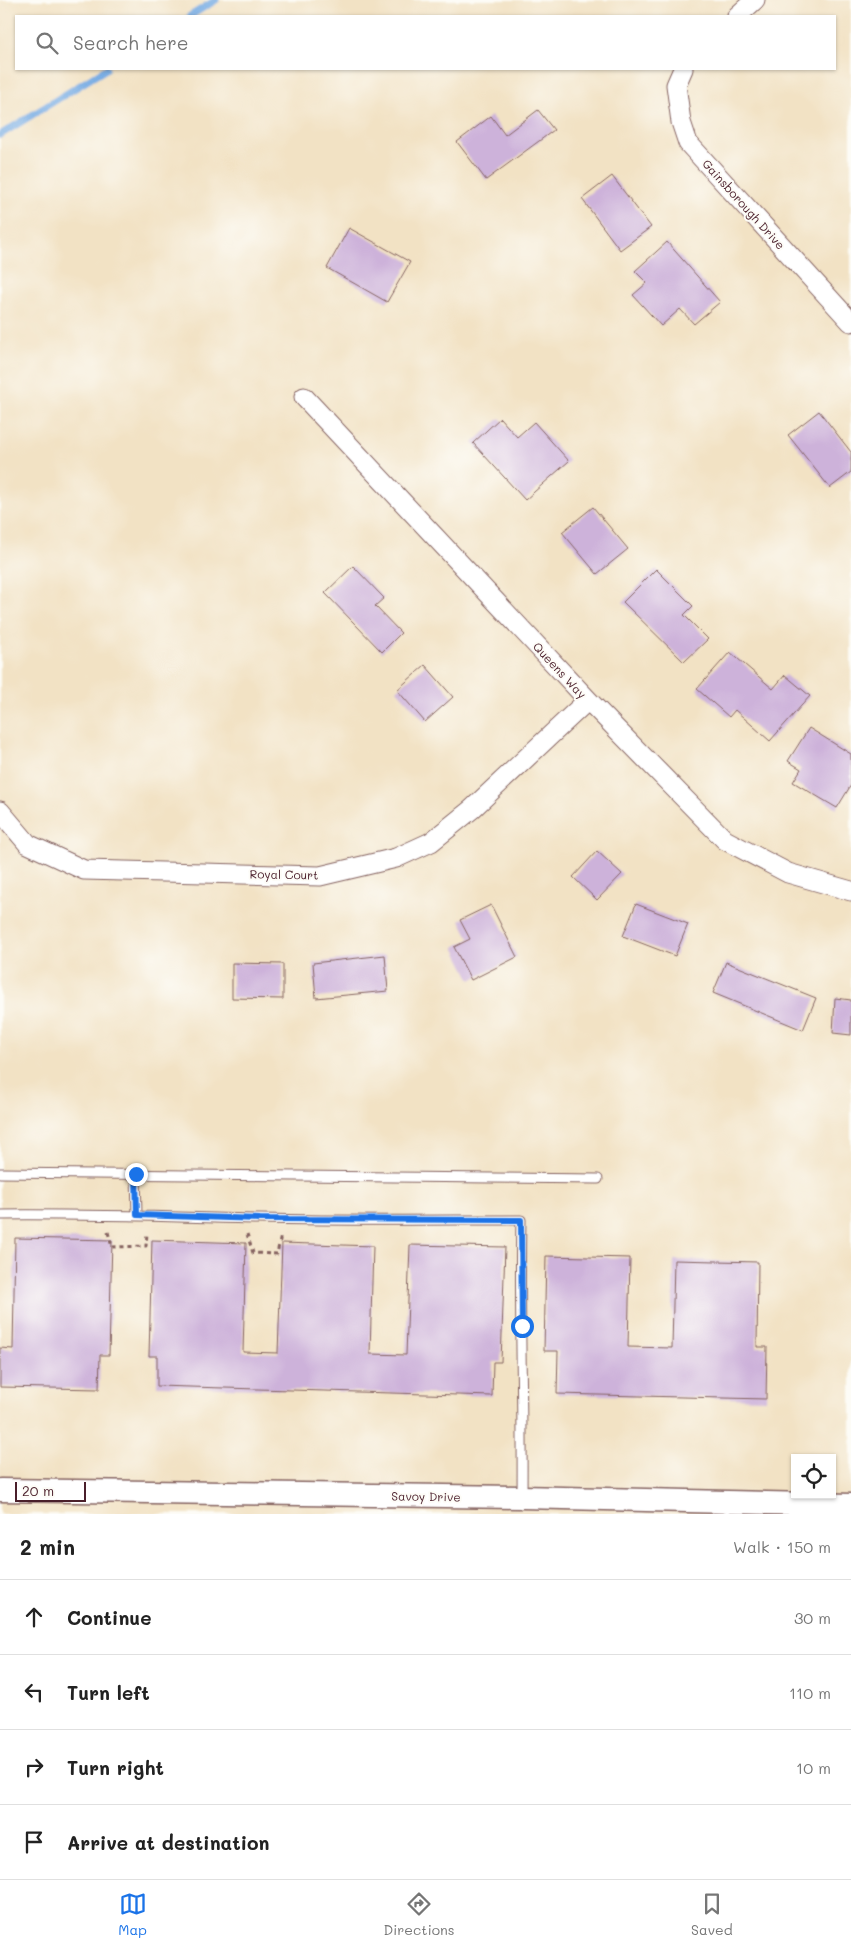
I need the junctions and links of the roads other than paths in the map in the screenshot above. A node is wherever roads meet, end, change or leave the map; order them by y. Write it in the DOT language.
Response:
graph roads {
  1 [pos="755,0"];
  2 [pos="738,15"];
  3 [pos="683,70"];
  4 [pos="851,322"];
  5 [pos="304,397"];
  6 [pos="588,700"];
  7 [pos="0,811"];
  8 [pos="851,892"];
  9 [pos="0,1173"];
  10 [pos="136,1174"];
  11 [pos="598,1179"];
  12 [pos="0,1215"];
  13 [pos="137,1215"];
  14 [pos="0,1490"];
  15 [pos="522,1497"];
  16 [pos="851,1505"];
  1 -- 2 [label="street"];
  3 -- 4 [label="street, Gainsborough Drive"];
  5 -- 6 [label="street, Queens Way"];
  6 -- 7 [label="street, Royal Court"];
  6 -- 8 [label="street, Queens Way"];
  9 -- 10 [label="lane"];
  10 -- 11 [label="lane"];
  10 -- 13 [label="lane"];
  12 -- 13 [label="lane"];
  13 -- 15 [label="lane"];
  14 -- 15 [label="street, Savoy Drive"];
  15 -- 16 [label="street, Savoy Drive"];
}
